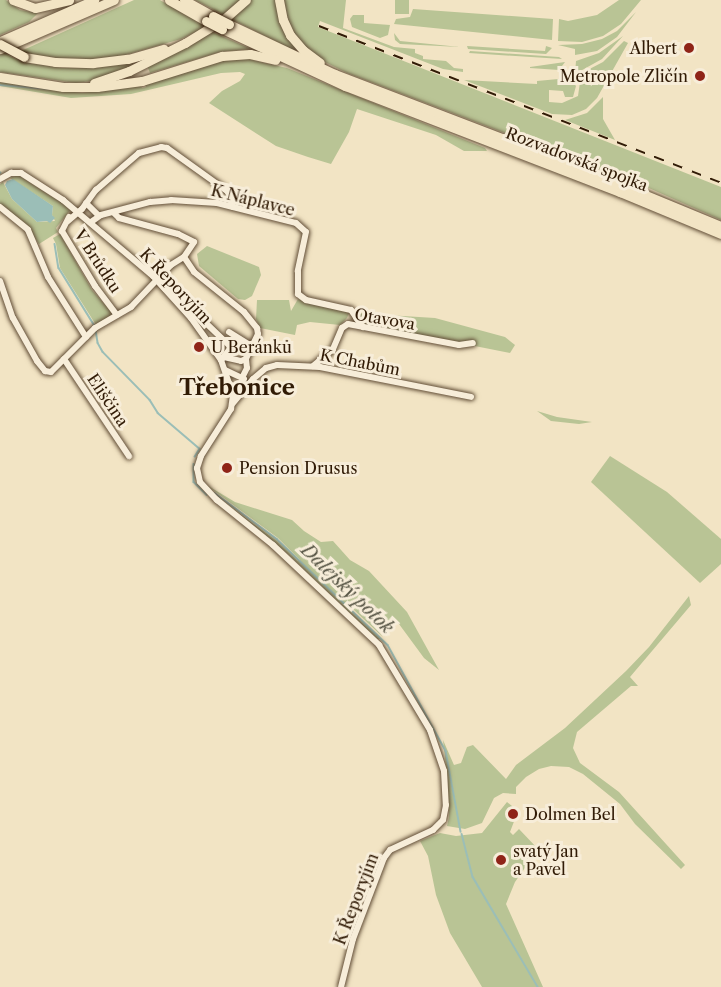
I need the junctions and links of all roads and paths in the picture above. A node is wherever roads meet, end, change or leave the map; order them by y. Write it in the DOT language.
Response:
graph roads {
  1 [pos="13,0"];
  2 [pos="70,0"];
  3 [pos="94,0"];
  4 [pos="114,0"];
  5 [pos="169,0"];
  6 [pos="184,0"];
  7 [pos="246,0"];
  8 [pos="279,0"];
  9 [pos="209,22"];
  10 [pos="226,27"];
  11 [pos="26,29"];
  12 [pos="0,42"];
  13 [pos="0,49"];
  14 [pos="315,73"];
  15 [pos="0,77"];
  16 [pos="348,79"];
  17 [pos="52,85"];
  18 [pos="421,112"];
  19 [pos="0,179"];
  20 [pos="86,203"];
  21 [pos="0,207"];
  22 [pos="73,207"];
  23 [pos="233,207"];
  24 [pos="80,212"];
  25 [pos="113,212"];
  26 [pos="99,216"];
  27 [pos="68,221"];
  28 [pos="91,222"];
  29 [pos="721,226"];
  30 [pos="721,234"];
  31 [pos="183,257"];
  32 [pos="159,280"];
  33 [pos="0,281"];
  34 [pos="117,315"];
  35 [pos="363,327"];
  36 [pos="229,332"];
  37 [pos="86,337"];
  38 [pos="238,339"];
  39 [pos="473,343"];
  40 [pos="251,346"];
  41 [pos="231,347"];
  42 [pos="64,359"];
  43 [pos="222,359"];
  44 [pos="246,359"];
  45 [pos="313,366"];
  46 [pos="225,370"];
  47 [pos="242,378"];
  48 [pos="249,383"];
  49 [pos="471,397"];
  50 [pos="233,403"];
  51 [pos="129,456"];
  52 [pos="341,987"];
  1 -- 2 [label="highway"];
  2 -- 11 [label="highway"];
  3 -- 11 [label="highway"];
  4 -- 13 [label="highway"];
  5 -- 9 [label="highway"];
  6 -- 9 [label="highway"];
  7 -- 9 [label="highway"];
  8 -- 16 [label="highway"];
  9 -- 10 [label="highway, bridge"];
  9 -- 12 [label="highway, bridge"];
  9 -- 17 [label="highway"];
  10 -- 14 [label="highway"];
  10 -- 16 [label="highway"];
  11 -- 12 [label="highway"];
  14 -- 17 [label="highway"];
  14 -- 18 [label="highway"];
  15 -- 17 [label="highway"];
  16 -- 18 [label="highway"];
  18 -- 29 [label="highway, Rozvadovská spojka"];
  18 -- 30 [label="highway, Rozvadovská spojka"];
  19 -- 22 [label="street, K Řeporyjím"];
  20 -- 23 [label="street, V Brůdku"];
  20 -- 24 [label="street, V Brůdku"];
  20 -- 26 [label="street"];
  21 -- 37 [label="street"];
  22 -- 24 [label="street, K Řeporyjím"];
  22 -- 27 [label="street, V Brůdku"];
  23 -- 25 [label="street, K Náplavce"];
  23 -- 35 [label="street, K Náplavce"];
  24 -- 27 [label="street, V Brůdku"];
  24 -- 28 [label="street, K Řeporyjím"];
  25 -- 26 [label="street, K Náplavce"];
  25 -- 31 [label="street"];
  26 -- 28 [label="street, K Náplavce"];
  27 -- 34 [label="street, V Brůdku"];
  28 -- 32 [label="street, K Řeporyjím"];
  31 -- 32 [label="street"];
  31 -- 40 [label="street"];
  32 -- 34 [label="street"];
  32 -- 41 [label="street, K Řeporyjím"];
  32 -- 43 [label="street, K Řeporyjím"];
  33 -- 42 [label="street"];
  34 -- 37 [label="street"];
  35 -- 39 [label="street, Otavova"];
  35 -- 45 [label="street, Otavova"];
  36 -- 38 [label="street"];
  37 -- 42 [label="street"];
  38 -- 40 [label="street"];
  38 -- 41 [label="street"];
  40 -- 44 [label="street"];
  41 -- 43 [label="street"];
  42 -- 51 [label="street, Eliščina"];
  43 -- 44 [label="street"];
  43 -- 46 [label="street, K Řeporyjím"];
  44 -- 47 [label="street"];
  45 -- 48 [label="street, K Chabům"];
  45 -- 49 [label="street, K Chabům"];
  46 -- 47 [label="street"];
  46 -- 50 [label="street, K Řeporyjím"];
  47 -- 48 [label="street"];
  48 -- 50 [label="street, K Chabům"];
  50 -- 52 [label="street, K Řeporyjím"];
}
